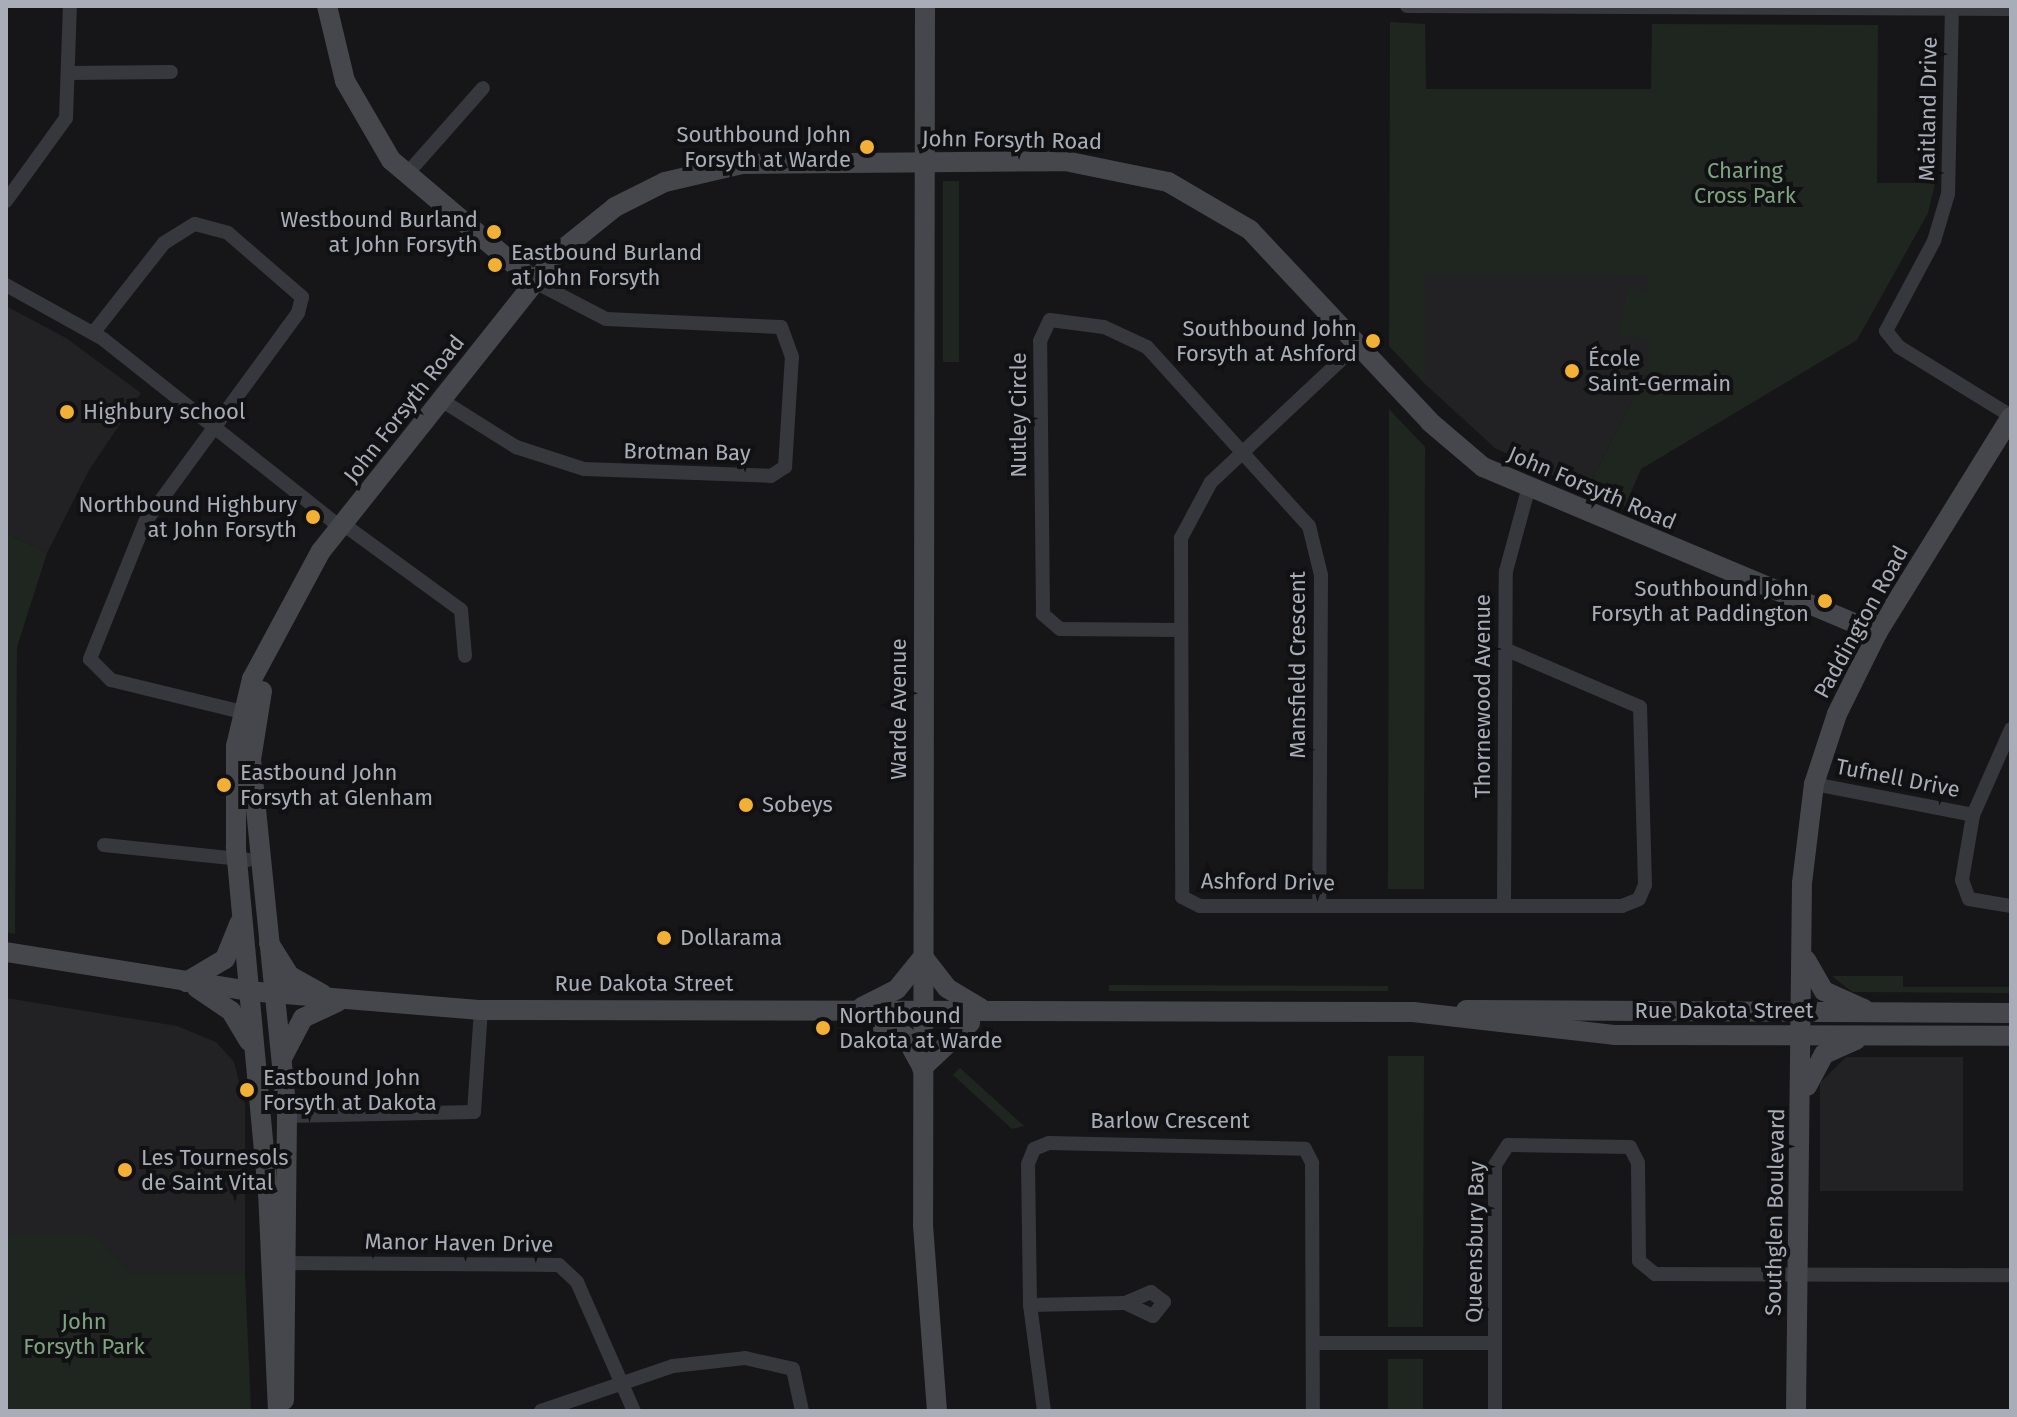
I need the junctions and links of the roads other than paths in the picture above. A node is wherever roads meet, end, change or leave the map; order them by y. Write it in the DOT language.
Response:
graph roads {
  1 [pos="70,6"];
  2 [pos="327,6"];
  3 [pos="925,6"];
  4 [pos="1407,6"];
  5 [pos="1493,7"];
  6 [pos="1634,7"];
  7 [pos="1952,7"];
  8 [pos="2011,9"];
  9 [pos="171,72"];
  10 [pos="69,73"];
  11 [pos="483,88"];
  12 [pos="924,162"];
  13 [pos="406,175"];
  14 [pos="6,201"];
  15 [pos="535,282"];
  16 [pos="6,285"];
  17 [pos="94,332"];
  18 [pos="1358,344"];
  19 [pos="441,400"];
  20 [pos="2011,417"];
  21 [pos="213,425"];
  22 [pos="1245,450"];
  23 [pos="1528,490"];
  24 [pos="342,526"];
  25 [pos="1179,630"];
  26 [pos="1877,633"];
  27 [pos="1505,649"];
  28 [pos="465,656"];
  29 [pos="249,714"];
  30 [pos="2011,729"];
  31 [pos="1814,784"];
  32 [pos="1973,815"];
  33 [pos="104,845"];
  34 [pos="242,860"];
  35 [pos="1319,906"];
  36 [pos="1504,906"];
  37 [pos="2011,906"];
  38 [pos="242,913"];
  39 [pos="267,938"];
  40 [pos="1802,942"];
  41 [pos="6,952"];
  42 [pos="923,957"];
  43 [pos="186,982"];
  44 [pos="249,991"];
  45 [pos="272,994"];
  46 [pos="341,1000"];
  47 [pos="858,1009"];
  48 [pos="481,1010"];
  49 [pos="2011,1013"];
  50 [pos="1438,1014"];
  51 [pos="1803,1014"];
  52 [pos="1879,1014"];
  53 [pos="922,1015"];
  54 [pos="976,1016"];
  55 [pos="876,1021"];
  56 [pos="1869,1035"];
  57 [pos="1802,1036"];
  58 [pos="2011,1036"];
  59 [pos="255,1054"];
  60 [pos="922,1068"];
  61 [pos="279,1070"];
  62 [pos="287,1116"];
  63 [pos="1801,1121"];
  64 [pos="268,1263"];
  65 [pos="290,1263"];
  66 [pos="1797,1275"];
  67 [pos="2011,1275"];
  68 [pos="1125,1303"];
  69 [pos="1030,1305"];
  70 [pos="1313,1343"];
  71 [pos="1495,1343"];
  72 [pos="624,1385"];
  73 [pos="279,1411"];
  74 [pos="541,1411"];
  75 [pos="634,1411"];
  76 [pos="802,1411"];
  77 [pos="937,1411"];
  78 [pos="1044,1411"];
  79 [pos="1313,1411"];
  80 [pos="1495,1411"];
  81 [pos="1796,1411"];
  1 -- 10 [label="street"];
  2 -- 13 [label="street"];
  3 -- 12 [label="street, Warde Avenue"];
  4 -- 5 [label="street"];
  5 -- 6 [label="street"];
  6 -- 7 [label="street"];
  7 -- 8 [label="street"];
  7 -- 20 [label="street, Maitland Drive"];
  9 -- 10 [label="street"];
  10 -- 14 [label="street"];
  11 -- 13 [label="street"];
  12 -- 15 [label="street, John Forsyth Road"];
  12 -- 18 [label="street, John Forsyth Road"];
  12 -- 42 [label="street, Warde Avenue"];
  13 -- 15 [label="street"];
  15 -- 19 [label="street, John Forsyth Road"];
  15 -- 19 [label="street, Brotman Bay"];
  16 -- 17 [label="street"];
  17 -- 21 [label="street"];
  17 -- 21 [label="street"];
  18 -- 22 [label="street, Ashford Drive"];
  18 -- 23 [label="street, John Forsyth Road"];
  19 -- 24 [label="street, John Forsyth Road"];
  20 -- 26 [label="street, Paddington Road"];
  21 -- 24 [label="street"];
  21 -- 29 [label="street"];
  22 -- 25 [label="street, Ashford Drive"];
  22 -- 25 [label="street, Nutley Circle"];
  22 -- 35 [label="street, Mansfield Crescent"];
  23 -- 26 [label="street, John Forsyth Road"];
  23 -- 27 [label="street, Thornewood Avenue"];
  24 -- 28 [label="street"];
  24 -- 29 [label="street, John Forsyth Road"];
  25 -- 35 [label="street, Ashford Drive"];
  26 -- 31 [label="street, Paddington Road"];
  27 -- 36 [label="street, Thornewood Avenue"];
  27 -- 36 [label="street, Ashford Drive"];
  29 -- 34 [label="street, John Forsyth Road"];
  29 -- 39 [label="street, John Forsyth Road"];
  30 -- 32 [label="street, Tufnell Drive"];
  31 -- 32 [label="street, Tufnell Drive"];
  31 -- 40 [label="street, Paddington Road"];
  32 -- 37 [label="street, Tufnell Drive"];
  33 -- 34 [label="street"];
  34 -- 38 [label="street, John Forsyth Road"];
  35 -- 36 [label="street, Ashford Drive"];
  38 -- 43 [label="street"];
  38 -- 44 [label="street, John Forsyth Road"];
  39 -- 45 [label="street, John Forsyth Road"];
  39 -- 46 [label="street"];
  40 -- 51 [label="street, Paddington Road"];
  40 -- 52 [label="street"];
  41 -- 43 [label="street"];
  42 -- 47 [label="street"];
  42 -- 53 [label="street, Warde Avenue"];
  42 -- 54 [label="street"];
  43 -- 44 [label="street"];
  43 -- 59 [label="street"];
  44 -- 45 [label="street"];
  44 -- 59 [label="street, John Forsyth Road"];
  45 -- 46 [label="street"];
  45 -- 61 [label="street, John Forsyth Road"];
  46 -- 48 [label="street"];
  46 -- 61 [label="street"];
  47 -- 48 [label="street, Rue Dakota Street"];
  47 -- 53 [label="street, Rue Dakota Street"];
  48 -- 55 [label="street, Rue Dakota Street"];
  48 -- 62 [label="street"];
  49 -- 52 [label="street, Rue Dakota Street"];
  50 -- 51 [label="street, Rue Dakota Street"];
  50 -- 54 [label="street, Rue Dakota Street"];
  50 -- 57 [label="street, Rue Dakota Street"];
  51 -- 52 [label="street, Rue Dakota Street"];
  51 -- 57 [label="street, Southglen Boulevard"];
  53 -- 54 [label="street, Rue Dakota Street"];
  53 -- 55 [label="street, Rue Dakota Street"];
  53 -- 60 [label="street, Warde Avenue"];
  54 -- 60 [label="street"];
  55 -- 60 [label="street"];
  56 -- 57 [label="street, Rue Dakota Street"];
  56 -- 58 [label="street, Rue Dakota Street"];
  56 -- 63 [label="street"];
  57 -- 63 [label="street, Southglen Boulevard"];
  59 -- 64 [label="street, John Forsyth Road"];
  60 -- 77 [label="street, Warde Avenue"];
  61 -- 62 [label="street, John Forsyth Road"];
  62 -- 65 [label="street, John Forsyth Road"];
  63 -- 66 [label="street, Southglen Boulevard"];
  64 -- 65 [label="street, Manor Haven Drive"];
  64 -- 73 [label="street, John Forsyth Road"];
  65 -- 72 [label="street, Manor Haven Drive"];
  65 -- 73 [label="street, John Forsyth Road"];
  66 -- 67 [label="street"];
  66 -- 71 [label="street, Queensbury Bay"];
  66 -- 81 [label="street, Southglen Boulevard"];
  68 -- 69 [label="street"];
  69 -- 70 [label="street, Barlow Crescent"];
  69 -- 78 [label="street, Barlow Crescent"];
  70 -- 71 [label="street"];
  70 -- 79 [label="street, Barlow Crescent"];
  71 -- 80 [label="street, Queensbury Bay"];
  72 -- 74 [label="street"];
  72 -- 75 [label="street, Manor Haven Drive"];
  72 -- 76 [label="street"];
}
